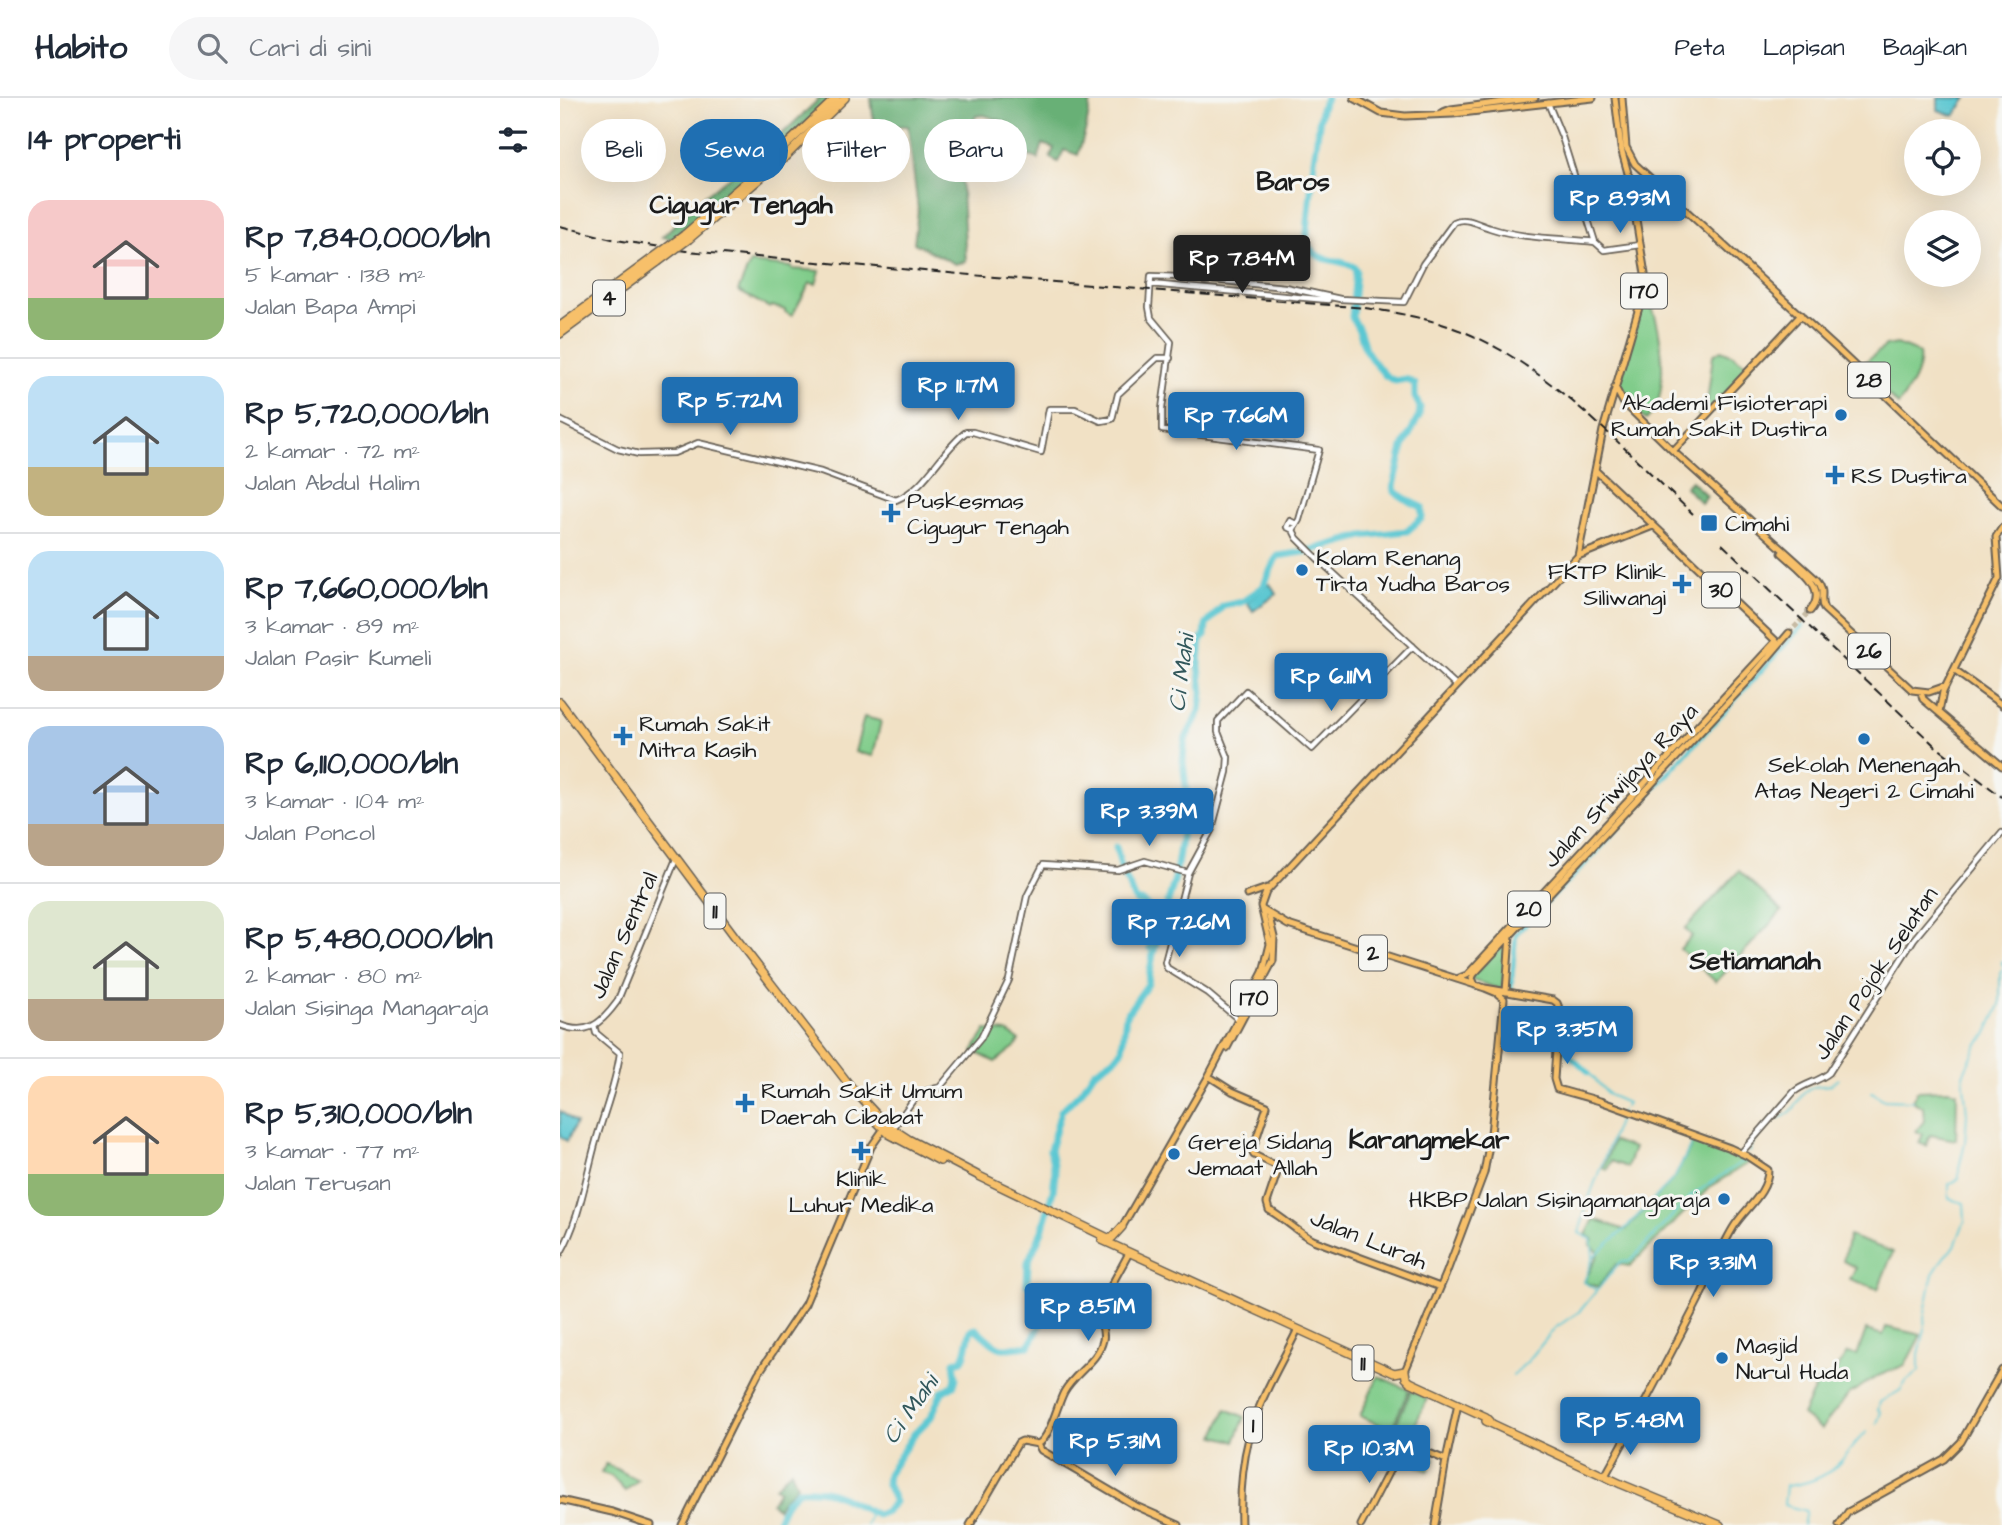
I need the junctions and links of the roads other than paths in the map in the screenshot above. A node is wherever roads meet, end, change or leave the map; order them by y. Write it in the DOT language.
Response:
graph roads {
  1 [pos="836,98"];
  2 [pos="845,98"];
  3 [pos="1354,98"];
  4 [pos="1535,98"];
  5 [pos="1594,98"];
  6 [pos="1618,99"];
  7 [pos="1548,103"];
  8 [pos="1441,113"];
  9 [pos="1635,164"];
  10 [pos="1628,169"];
  11 [pos="1654,182"];
  12 [pos="1631,192"];
  13 [pos="686,237"];
  14 [pos="1595,242"];
  15 [pos="1640,245"];
  16 [pos="656,260"];
  17 [pos="1150,284"];
  18 [pos="1344,299"];
  19 [pos="1801,315"];
  20 [pos="560,326"];
  21 [pos="560,334"];
  22 [pos="1170,358"];
  23 [pos="1615,387"];
  24 [pos="1623,402"];
  25 [pos="1609,404"];
  26 [pos="560,420"];
  27 [pos="1673,451"];
  28 [pos="1595,470"];
  29 [pos="2002,506"];
  30 [pos="1653,526"];
  31 [pos="2002,528"];
  32 [pos="1768,537"];
  33 [pos="1580,544"];
  34 [pos="1588,552"];
  35 [pos="1578,556"];
  36 [pos="1810,611"];
  37 [pos="1789,634"];
  38 [pos="1776,641"];
  39 [pos="1412,646"];
  40 [pos="1955,671"];
  41 [pos="1456,686"];
  42 [pos="1946,687"];
  43 [pos="1921,692"];
  44 [pos="560,702"];
  45 [pos="2002,705"];
  46 [pos="560,708"];
  47 [pos="1939,712"];
  48 [pos="582,733"];
  49 [pos="2002,766"];
  50 [pos="1646,788"];
  51 [pos="2002,833"];
  52 [pos="1588,849"];
  53 [pos="676,859"];
  54 [pos="1188,873"];
  55 [pos="1270,886"];
  56 [pos="1247,895"];
  57 [pos="1266,912"];
  58 [pos="1288,925"];
  59 [pos="1271,932"];
  60 [pos="1510,935"];
  61 [pos="1457,979"];
  62 [pos="1475,985"];
  63 [pos="1485,988"];
  64 [pos="1506,992"];
  65 [pos="1238,1022"];
  66 [pos="560,1025"];
  67 [pos="594,1025"];
  68 [pos="1208,1078"];
  69 [pos="887,1128"];
  70 [pos="1741,1153"];
  71 [pos="1047,1211"];
  72 [pos="1122,1227"];
  73 [pos="1129,1253"];
  74 [pos="560,1254"];
  75 [pos="1146,1259"];
  76 [pos="1440,1287"];
  77 [pos="1265,1315"];
  78 [pos="1296,1333"];
  79 [pos="2002,1370"];
  80 [pos="1405,1371"];
  81 [pos="1458,1406"];
  82 [pos="1038,1444"];
  83 [pos="1446,1460"];
  84 [pos="1605,1476"];
  85 [pos="562,1500"];
  86 [pos="560,1506"];
  87 [pos="651,1525"];
  88 [pos="682,1525"];
  89 [pos="970,1525"];
  90 [pos="1179,1525"];
  91 [pos="1241,1525"];
  92 [pos="1361,1525"];
  93 [pos="1435,1525"];
  94 [pos="1720,1525"];
  95 [pos="1839,1525"];
  1 -- 13 [label="highway, 4"];
  2 -- 13 [label="highway, 4"];
  3 -- 8 [label="main road"];
  4 -- 8 [label="main road"];
  5 -- 7 [label="main road"];
  6 -- 9 [label="main road, 170"];
  6 -- 10 [label="main road, 170"];
  7 -- 8 [label="main road"];
  7 -- 14 [label="street"];
  9 -- 10 [label="main road"];
  9 -- 11 [label="main road, 170"];
  10 -- 12 [label="main road, 170"];
  11 -- 12 [label="main road"];
  11 -- 19 [label="main road, 28"];
  12 -- 15 [label="main road, 170"];
  13 -- 16 [label="highway, 4, bridge"];
  14 -- 15 [label="street"];
  14 -- 18 [label="street"];
  15 -- 23 [label="main road, 170"];
  16 -- 20 [label="highway, 4"];
  16 -- 21 [label="highway, 4"];
  17 -- 18 [label="street"];
  17 -- 18 [label="street"];
  17 -- 22 [label="street"];
  19 -- 27 [label="main road"];
  19 -- 29 [label="main road, 28"];
  22 -- 26 [label="street"];
  22 -- 39 [label="street"];
  23 -- 24 [label="main road"];
  23 -- 25 [label="main road, 170"];
  24 -- 25 [label="main road"];
  24 -- 27 [label="main road"];
  25 -- 28 [label="main road, 170"];
  27 -- 32 [label="main road"];
  28 -- 30 [label="main road, 30"];
  28 -- 33 [label="main road, 170"];
  30 -- 34 [label="main road"];
  30 -- 38 [label="main road, 30"];
  31 -- 40 [label="main road"];
  32 -- 36 [label="main road"];
  32 -- 43 [label="main road, 26"];
  33 -- 34 [label="main road"];
  33 -- 35 [label="main road, 170"];
  34 -- 35 [label="main road"];
  35 -- 41 [label="main road, 170"];
  37 -- 50 [label="main road, Jalan Sriwijaya Raya / 20"];
  38 -- 50 [label="main road, Jalan Sriwijaya Raya / 20"];
  39 -- 41 [label="street"];
  39 -- 54 [label="street"];
  40 -- 42 [label="main road"];
  40 -- 45 [label="main road"];
  41 -- 55 [label="main road, 170"];
  42 -- 43 [label="main road"];
  42 -- 47 [label="main road"];
  43 -- 47 [label="main road, 26"];
  44 -- 48 [label="highway, 11"];
  46 -- 48 [label="highway, 11"];
  47 -- 49 [label="main road, 26"];
  48 -- 53 [label="highway, 11"];
  50 -- 52 [label="main road, Jalan Sriwijaya Raya / 20"];
  51 -- 70 [label="street, Jalan Pojok Selatan"];
  52 -- 60 [label="main road, Jalan Sriwijaya Raya / 20"];
  52 -- 61 [label="main road, Jalan Sriwijaya Raya / 20"];
  53 -- 67 [label="street, Jalan Sentral"];
  53 -- 69 [label="highway, 11"];
  54 -- 65 [label="street"];
  54 -- 69 [label="street"];
  55 -- 56 [label="main road, 170"];
  55 -- 57 [label="main road, 170"];
  57 -- 58 [label="main road, 2"];
  57 -- 59 [label="main road, 170"];
  58 -- 59 [label="main road"];
  58 -- 61 [label="main road, 2"];
  59 -- 65 [label="main road, 170"];
  60 -- 62 [label="main road, Jalan Sriwijaya Raya / 20"];
  60 -- 64 [label="main road"];
  61 -- 62 [label="main road, 2"];
  62 -- 63 [label="main road, 2"];
  63 -- 64 [label="main road"];
  63 -- 76 [label="main road"];
  64 -- 70 [label="main road"];
  65 -- 68 [label="main road, 170"];
  66 -- 67 [label="street, Jalan Sentral"];
  67 -- 74 [label="street"];
  68 -- 72 [label="main road, 170"];
  68 -- 76 [label="main road, Jalan Lurah"];
  69 -- 71 [label="highway, 11"];
  69 -- 88 [label="main road"];
  70 -- 84 [label="main road"];
  71 -- 72 [label="highway, 11"];
  71 -- 73 [label="highway, 11"];
  72 -- 75 [label="highway, 11"];
  73 -- 75 [label="highway, 11"];
  73 -- 82 [label="main road"];
  75 -- 77 [label="highway, 11"];
  76 -- 80 [label="main road"];
  77 -- 78 [label="highway, 11"];
  77 -- 80 [label="highway, 11"];
  78 -- 81 [label="highway, 11"];
  78 -- 91 [label="main road, 1"];
  79 -- 95 [label="main road"];
  80 -- 81 [label="highway, 11"];
  81 -- 83 [label="main road"];
  81 -- 84 [label="highway, 11"];
  82 -- 89 [label="main road"];
  82 -- 90 [label="main road"];
  83 -- 92 [label="main road"];
  83 -- 93 [label="main road"];
  84 -- 94 [label="highway, 11"];
  85 -- 86 [label="main road"];
  85 -- 87 [label="main road"];
}
